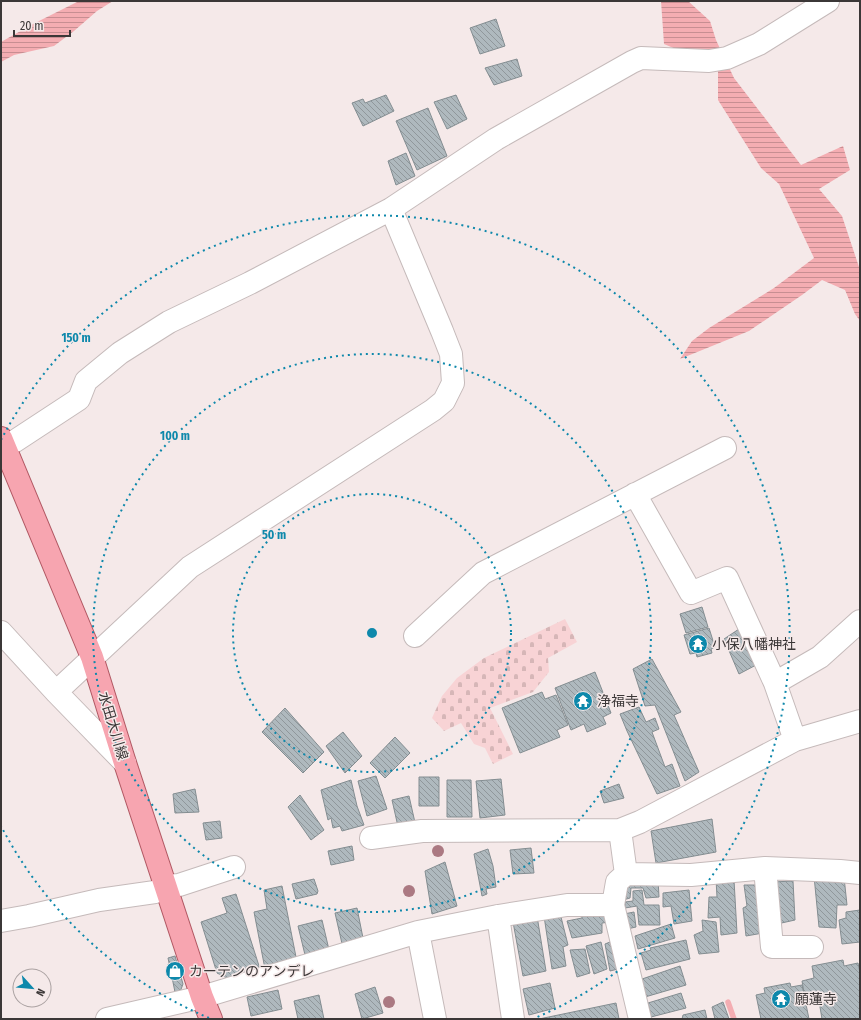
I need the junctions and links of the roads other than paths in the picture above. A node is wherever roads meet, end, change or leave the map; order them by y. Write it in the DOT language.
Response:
graph roads {
  1 [pos="828,1"];
  2 [pos="391,209"];
  3 [pos="3,441"];
  4 [pos="725,448"];
  5 [pos="635,494"];
  6 [pos="860,622"];
  7 [pos="1,632"];
  8 [pos="415,636"];
  9 [pos="92,657"];
  10 [pos="775,683"];
  11 [pos="56,692"];
  12 [pos="860,721"];
  13 [pos="796,740"];
  14 [pos="125,763"];
  15 [pos="620,830"];
  16 [pos="371,838"];
  17 [pos="234,867"];
  18 [pos="766,868"];
  19 [pos="860,873"];
  20 [pos="626,874"];
  21 [pos="165,886"];
  22 [pos="613,905"];
  23 [pos="498,916"];
  24 [pos="1,921"];
  25 [pos="418,932"];
  26 [pos="812,947"];
  27 [pos="202,997"];
  28 [pos="107,1019"];
  29 [pos="211,1019"];
  30 [pos="435,1019"];
  31 [pos="513,1019"];
  32 [pos="640,1019"];
  1 -- 2 [label="street"];
  2 -- 3 [label="street"];
  2 -- 9 [label="street"];
  3 -- 9 [label="main road, 水田大川線"];
  4 -- 5 [label="street"];
  5 -- 8 [label="street"];
  5 -- 10 [label="street"];
  6 -- 10 [label="street"];
  7 -- 11 [label="street"];
  9 -- 11 [label="street"];
  9 -- 14 [label="main road, 水田大川線"];
  10 -- 13 [label="street"];
  11 -- 14 [label="street"];
  12 -- 13 [label="street"];
  13 -- 15 [label="street"];
  14 -- 21 [label="main road, 水田大川線"];
  15 -- 16 [label="street"];
  15 -- 20 [label="street"];
  17 -- 21 [label="street"];
  18 -- 19 [label="street"];
  18 -- 20 [label="street"];
  18 -- 26 [label="street"];
  20 -- 22 [label="street"];
  21 -- 24 [label="street"];
  21 -- 27 [label="main road, 水田大川線"];
  22 -- 23 [label="street"];
  22 -- 32 [label="street"];
  23 -- 25 [label="street"];
  23 -- 31 [label="street"];
  25 -- 27 [label="street"];
  25 -- 30 [label="street"];
  27 -- 28 [label="street"];
  27 -- 29 [label="main road, 水田大川線"];
}
